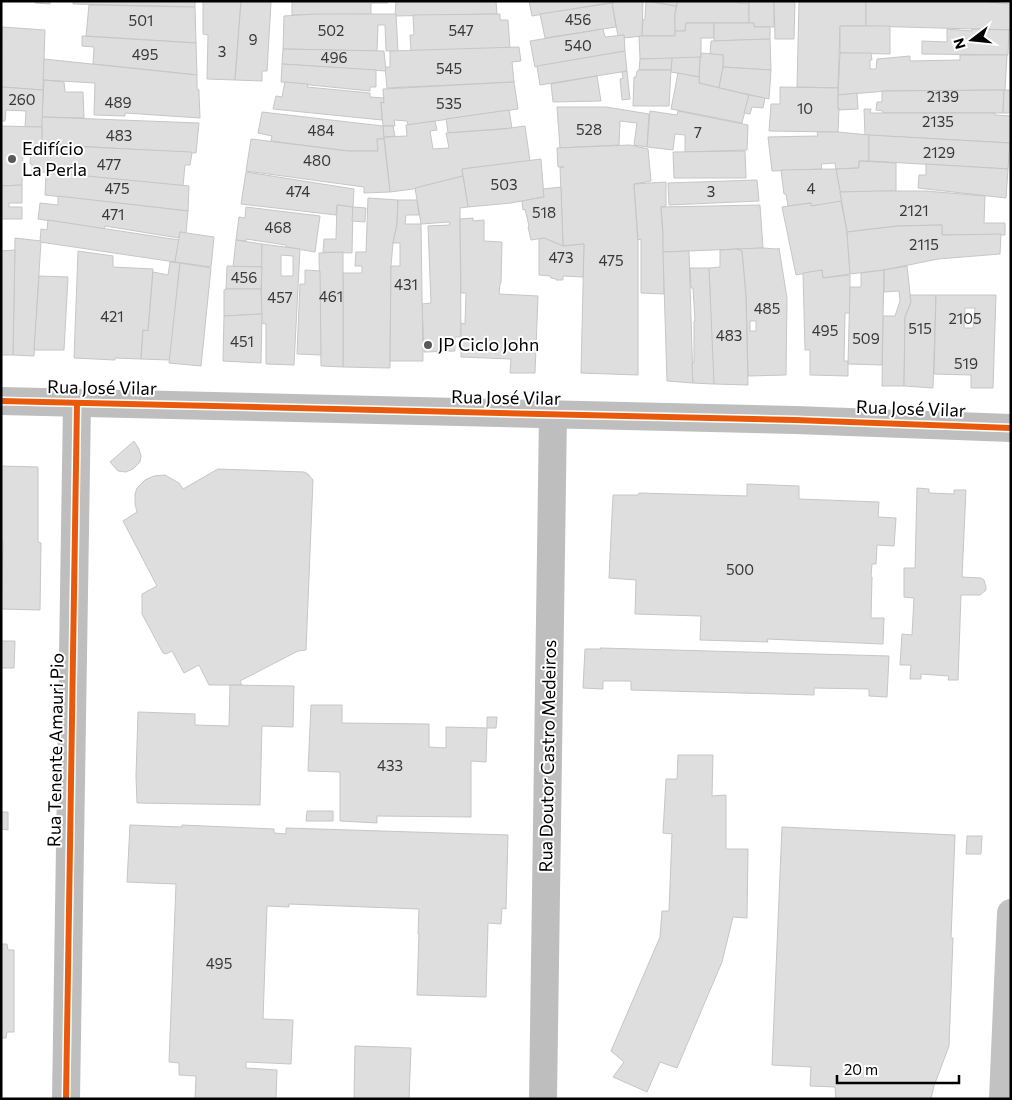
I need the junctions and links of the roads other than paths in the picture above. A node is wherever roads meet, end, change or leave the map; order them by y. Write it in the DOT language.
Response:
graph roads {
  1 [pos="1,401"];
  2 [pos="77,403"];
  3 [pos="553,414"];
  4 [pos="1011,428"];
  5 [pos="1011,913"];
  6 [pos="66,1099"];
  7 [pos="543,1099"];
  8 [pos="1003,1099"];
  1 -- 2 [label="street, Rua José Vilar"];
  2 -- 3 [label="street, Rua José Vilar"];
  2 -- 6 [label="street, Rua Tenente Amauri Pio"];
  3 -- 4 [label="street, Rua José Vilar"];
  3 -- 7 [label="street, Rua Doutor Castro Medeiros"];
  5 -- 8 [label="street"];
}
